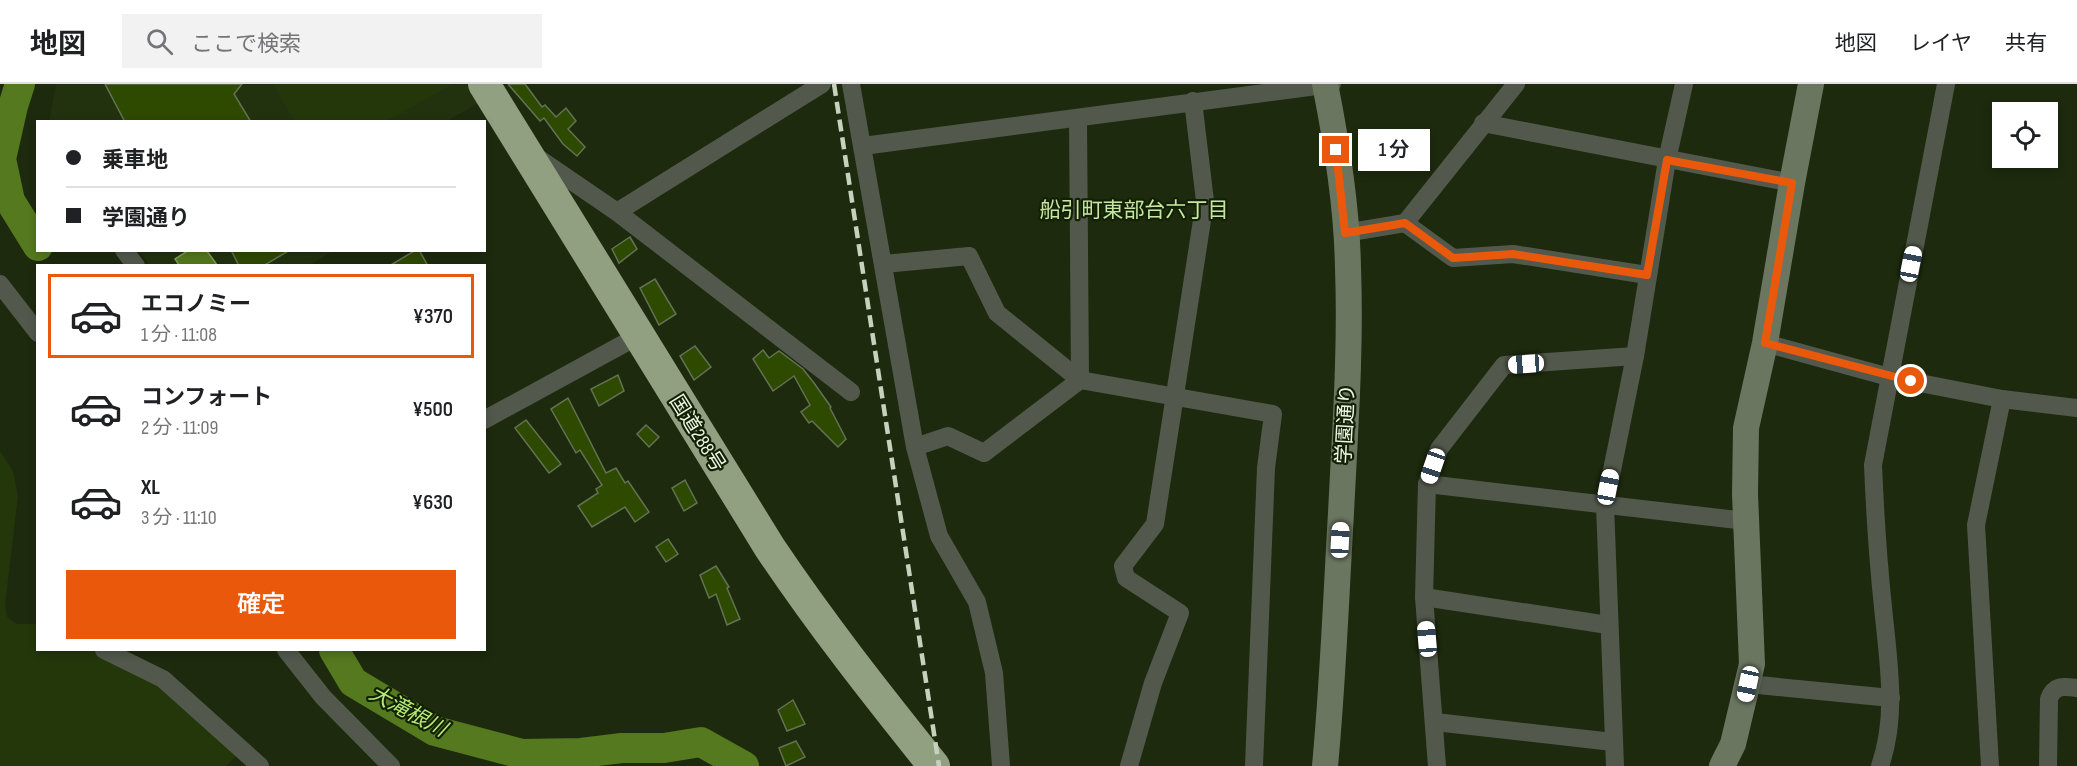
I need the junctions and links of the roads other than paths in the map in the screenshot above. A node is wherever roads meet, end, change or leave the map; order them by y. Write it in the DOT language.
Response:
graph roads {
  1 [pos="484,84"];
  2 [pos="822,84"];
  3 [pos="851,84"];
  4 [pos="1328,84"];
  5 [pos="1516,84"];
  6 [pos="1684,84"];
  7 [pos="1811,84"];
  8 [pos="1947,84"];
  9 [pos="1193,102"];
  10 [pos="1078,119"];
  11 [pos="1483,123"];
  12 [pos="864,146"];
  13 [pos="523,148"];
  14 [pos="1667,160"];
  15 [pos="1792,183"];
  16 [pos="617,212"];
  17 [pos="1405,223"];
  18 [pos="1345,233"];
  19 [pos="884,264"];
  20 [pos="1647,275"];
  21 [pos="0,284"];
  22 [pos="36,330"];
  23 [pos="638,336"];
  24 [pos="1765,343"];
  25 [pos="1635,356"];
  26 [pos="1889,377"];
  27 [pos="1080,380"];
  28 [pos="850,393"];
  29 [pos="1175,398"];
  30 [pos="2002,399"];
  31 [pos="2077,408"];
  32 [pos="486,419"];
  33 [pos="915,447"];
  34 [pos="1427,483"];
  35 [pos="1605,505"];
  36 [pos="1746,521"];
  37 [pos="1424,597"];
  38 [pos="1608,625"];
  39 [pos="106,651"];
  40 [pos="287,651"];
  41 [pos="1748,684"];
  42 [pos="2077,688"];
  43 [pos="1891,698"];
  44 [pos="1435,722"];
  45 [pos="1613,742"];
  46 [pos="260,766"];
  47 [pos="391,766"];
  48 [pos="934,766"];
  49 [pos="1001,766"];
  50 [pos="1129,766"];
  51 [pos="1254,766"];
  52 [pos="1325,766"];
  53 [pos="1437,766"];
  54 [pos="1615,766"];
  55 [pos="1722,766"];
  56 [pos="1880,766"];
  57 [pos="1990,766"];
  58 [pos="2048,766"];
  1 -- 13 [label="highway, 国道288号"];
  2 -- 16 [label="street"];
  3 -- 12 [label="street"];
  4 -- 9 [label="street"];
  4 -- 18 [label="street, 学園通り"];
  5 -- 11 [label="street"];
  6 -- 14 [label="street"];
  7 -- 15 [label="street"];
  8 -- 26 [label="street"];
  9 -- 10 [label="street"];
  9 -- 29 [label="street"];
  10 -- 12 [label="street"];
  10 -- 27 [label="street"];
  11 -- 14 [label="street"];
  11 -- 17 [label="street"];
  12 -- 19 [label="street"];
  13 -- 16 [label="street"];
  13 -- 23 [label="highway, 国道288号"];
  14 -- 15 [label="street"];
  14 -- 20 [label="street"];
  15 -- 24 [label="street"];
  16 -- 28 [label="street"];
  17 -- 18 [label="street"];
  17 -- 20 [label="street"];
  18 -- 52 [label="street, 学園通り"];
  19 -- 27 [label="street"];
  19 -- 33 [label="street"];
  20 -- 25 [label="street"];
  21 -- 22 [label="street"];
  23 -- 32 [label="street"];
  23 -- 48 [label="highway, 国道288号"];
  24 -- 26 [label="street"];
  24 -- 36 [label="street"];
  25 -- 34 [label="street"];
  25 -- 35 [label="street"];
  26 -- 30 [label="street"];
  26 -- 43 [label="street"];
  27 -- 29 [label="street"];
  27 -- 33 [label="street"];
  29 -- 50 [label="street"];
  29 -- 51 [label="street"];
  30 -- 31 [label="street"];
  30 -- 57 [label="street"];
  33 -- 49 [label="street"];
  34 -- 35 [label="street"];
  34 -- 37 [label="street"];
  35 -- 36 [label="street"];
  35 -- 38 [label="street"];
  36 -- 41 [label="street"];
  37 -- 38 [label="street"];
  37 -- 44 [label="street"];
  38 -- 45 [label="street"];
  39 -- 46 [label="street"];
  40 -- 47 [label="street"];
  41 -- 43 [label="street"];
  41 -- 55 [label="street"];
  42 -- 58 [label="street"];
  43 -- 56 [label="street"];
  44 -- 45 [label="street"];
  44 -- 53 [label="street"];
  45 -- 54 [label="street"];
}
